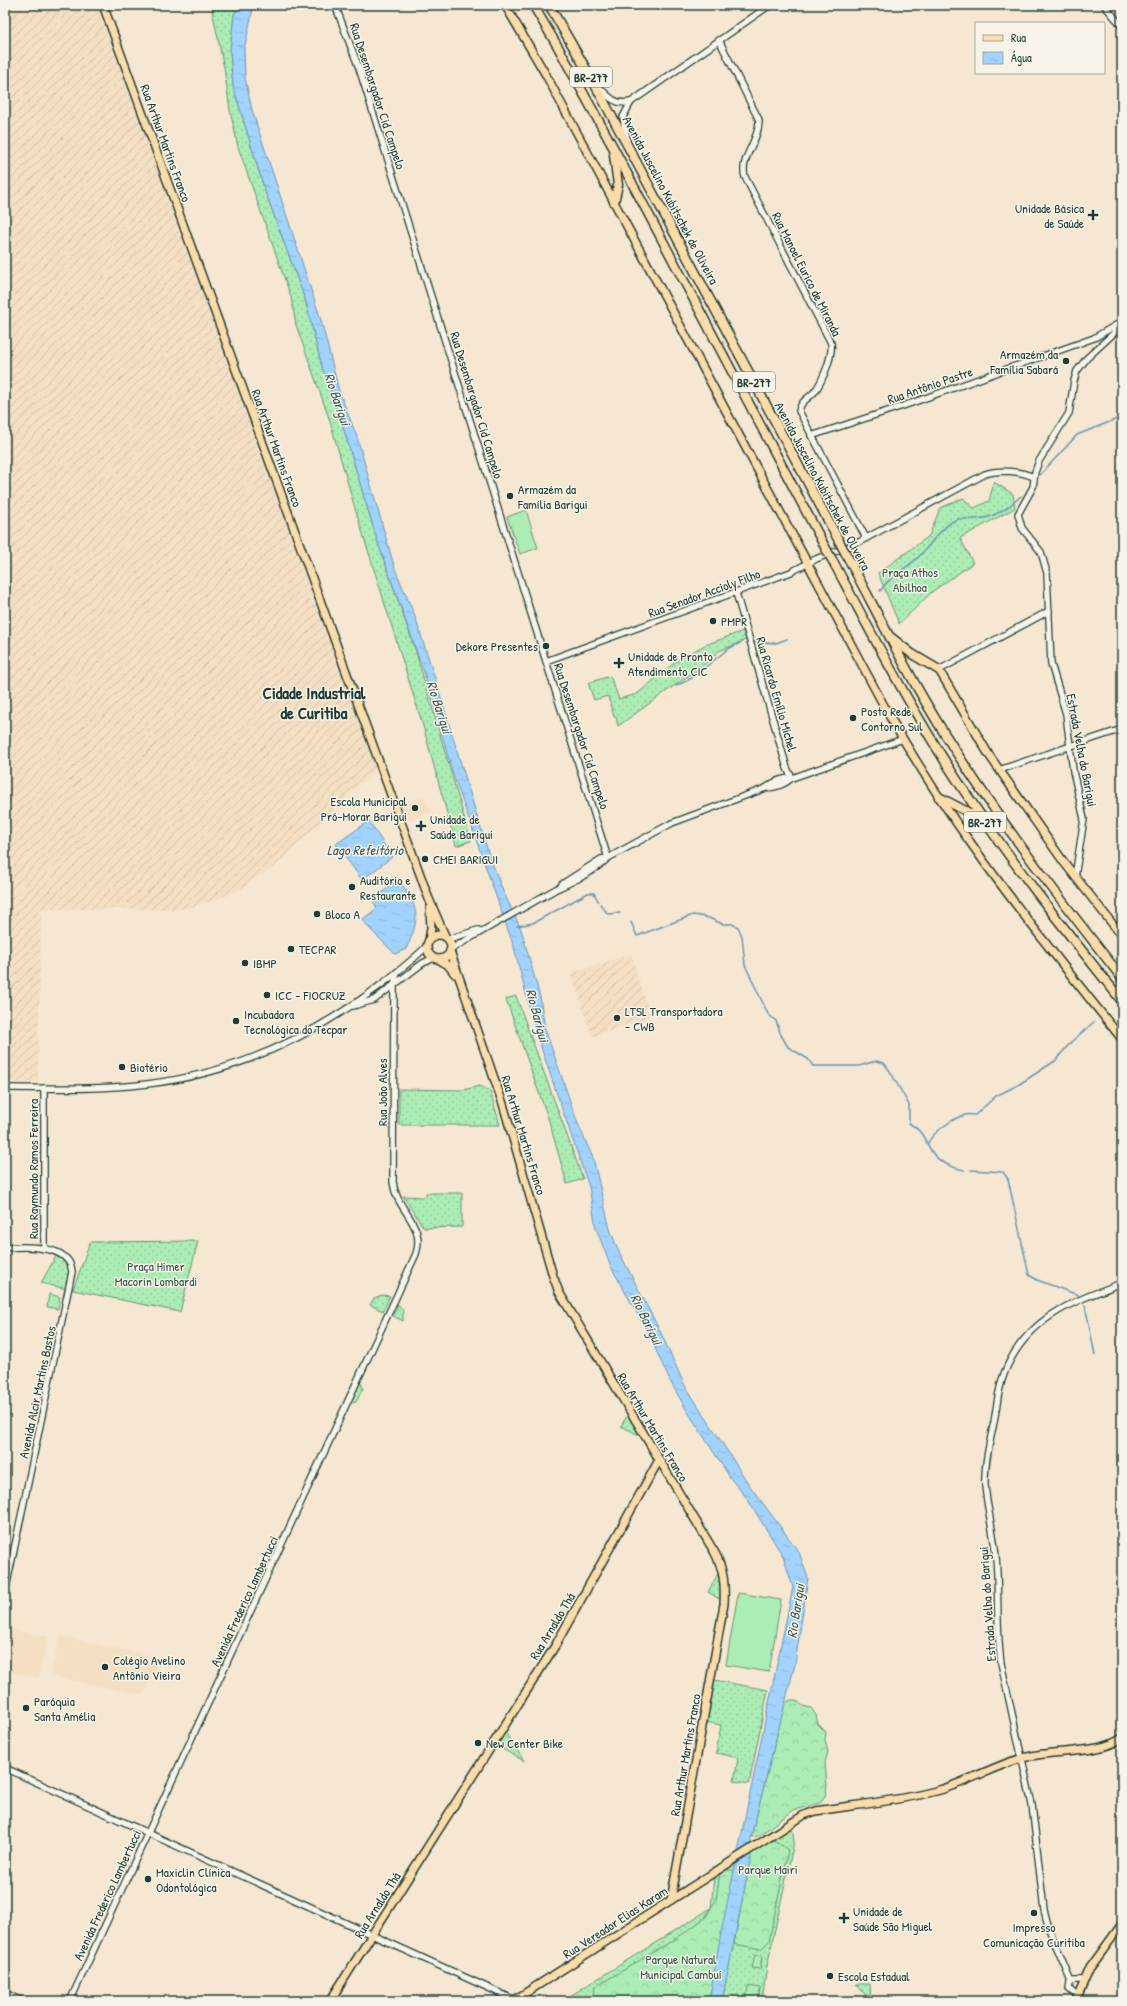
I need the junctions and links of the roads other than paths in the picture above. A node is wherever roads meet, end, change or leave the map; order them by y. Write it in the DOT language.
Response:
graph roads {
  1 [pos="102,5"];
  2 [pos="335,5"];
  3 [pos="505,5"];
  4 [pos="533,5"];
  5 [pos="549,5"];
  6 [pos="770,5"];
  7 [pos="1104,5"];
  8 [pos="1122,26"];
  9 [pos="719,40"];
  10 [pos="593,81"];
  11 [pos="631,102"];
  12 [pos="613,147"];
  13 [pos="630,150"];
  14 [pos="614,202"];
  15 [pos="1122,321"];
  16 [pos="811,436"];
  17 [pos="1034,477"];
  18 [pos="866,538"];
  19 [pos="807,565"];
  20 [pos="736,593"];
  21 [pos="1049,612"];
  22 [pos="888,635"];
  23 [pos="546,661"];
  24 [pos="939,670"];
  25 [pos="1122,729"];
  26 [pos="903,739"];
  27 [pos="1070,746"];
  28 [pos="999,770"];
  29 [pos="792,778"];
  30 [pos="939,797"];
  31 [pos="983,820"];
  32 [pos="608,858"];
  33 [pos="1075,877"];
  34 [pos="429,899"];
  35 [pos="488,927"];
  36 [pos="1122,936"];
  37 [pos="446,938"];
  38 [pos="428,943"];
  39 [pos="450,950"];
  40 [pos="436,958"];
  41 [pos="397,972"];
  42 [pos="1122,978"];
  43 [pos="458,979"];
  44 [pos="394,986"];
  45 [pos="1122,1001"];
  46 [pos="351,1007"];
  47 [pos="1122,1039"];
  48 [pos="5,1088"];
  49 [pos="44,1088"];
  50 [pos="404,1210"];
  51 [pos="5,1248"];
  52 [pos="44,1250"];
  53 [pos="1122,1283"];
  54 [pos="659,1460"];
  55 [pos="5,1594"];
  56 [pos="1122,1738"];
  57 [pos="1022,1758"];
  58 [pos="5,1768"];
  59 [pos="148,1833"];
  60 [pos="675,1878"];
  61 [pos="690,1887"];
  62 [pos="671,1900"];
  63 [pos="1122,1924"];
  64 [pos="372,1935"];
  65 [pos="1084,1980"];
  66 [pos="1071,1981"];
  67 [pos="5,1993"];
  68 [pos="1077,1999"];
  69 [pos="514,2000"];
  70 [pos="22,2001"];
  71 [pos="70,2001"];
  72 [pos="330,2001"];
  1 -- 34 [label="main road, Rua Arthur Martins Franco"];
  2 -- 23 [label="street, Rua Desembargador Cid Campelo"];
  3 -- 14 [label="main road"];
  4 -- 12 [label="highway, Avenida Juscelino Kubitschek de Oliveira / BR-277"];
  5 -- 10 [label="highway, Avenida Juscelino Kubitschek de Oliveira / BR-277"];
  6 -- 9 [label="street"];
  7 -- 8 [label="street"];
  9 -- 11 [label="street"];
  9 -- 16 [label="street, Rua Manoel Eurico de Miranda"];
  10 -- 11 [label="street"];
  10 -- 13 [label="highway, Avenida Juscelino Kubitschek de Oliveira / BR-277"];
  11 -- 13 [label="street"];
  12 -- 14 [label="highway"];
  12 -- 31 [label="highway, Avenida Juscelino Kubitschek de Oliveira / BR-277, bridge"];
  13 -- 22 [label="highway, Avenida Juscelino Kubitschek de Oliveira / BR-277, bridge"];
  14 -- 19 [label="main road"];
  15 -- 16 [label="street, Rua Antônio Pastre"];
  15 -- 17 [label="street, Estrada Velha do Barigui"];
  16 -- 18 [label="street"];
  17 -- 18 [label="street, Rua Senador Accioly Filho"];
  17 -- 21 [label="street, Estrada Velha do Barigui"];
  18 -- 19 [label="street, Rua Senador Accioly Filho"];
  19 -- 20 [label="street, Rua Senador Accioly Filho"];
  19 -- 26 [label="main road"];
  20 -- 23 [label="street, Rua Senador Accioly Filho"];
  20 -- 29 [label="street, Rua Ricardo Emílio Michel"];
  21 -- 24 [label="street"];
  21 -- 27 [label="street, Estrada Velha do Barigui"];
  22 -- 24 [label="highway"];
  22 -- 42 [label="highway, Avenida Juscelino Kubitschek de Oliveira / BR-277"];
  23 -- 32 [label="street, Rua Desembargador Cid Campelo"];
  24 -- 28 [label="main road"];
  25 -- 27 [label="street"];
  26 -- 29 [label="street"];
  26 -- 30 [label="main road"];
  27 -- 28 [label="street"];
  27 -- 33 [label="street, Estrada Velha do Barigui"];
  28 -- 33 [label="main road"];
  29 -- 32 [label="street"];
  30 -- 31 [label="highway"];
  30 -- 47 [label="main road"];
  31 -- 45 [label="highway, BR-277"];
  32 -- 35 [label="street"];
  33 -- 36 [label="main road"];
  34 -- 37 [label="main road, Rua Arthur Martins Franco"];
  34 -- 38 [label="main road, Rua Arthur Martins Franco"];
  35 -- 37 [label="street"];
  35 -- 39 [label="street"];
  37 -- 38 [label="main road"];
  37 -- 39 [label="main road"];
  38 -- 40 [label="main road"];
  38 -- 41 [label="street"];
  39 -- 40 [label="main road"];
  39 -- 43 [label="main road, Rua Arthur Martins Franco"];
  40 -- 43 [label="main road, Rua Arthur Martins Franco"];
  40 -- 44 [label="street"];
  41 -- 44 [label="street, Rua João Alves"];
  41 -- 46 [label="street"];
  43 -- 54 [label="main road, Rua Arthur Martins Franco"];
  44 -- 46 [label="street"];
  44 -- 50 [label="street, Rua João Alves"];
  46 -- 49 [label="street"];
  48 -- 49 [label="street"];
  49 -- 52 [label="street, Rua Raymundo Ramos Ferreira"];
  50 -- 59 [label="street, Avenida Frederico Lambertucci"];
  51 -- 52 [label="street"];
  52 -- 55 [label="street, Avenida Alcir Martins Bastos"];
  53 -- 57 [label="street, Estrada Velha do Barigui"];
  54 -- 60 [label="main road, Rua Arthur Martins Franco"];
  54 -- 64 [label="main road, Rua Arnaldo Thá"];
  56 -- 57 [label="main road, Rua Vereador Elias Karam"];
  57 -- 61 [label="main road, Rua Vereador Elias Karam"];
  57 -- 66 [label="street, Estrada Velha do Barigui"];
  58 -- 59 [label="street"];
  59 -- 64 [label="street"];
  59 -- 71 [label="street, Avenida Frederico Lambertucci"];
  60 -- 61 [label="main road"];
  60 -- 62 [label="main road, Rua Arthur Martins Franco"];
  61 -- 62 [label="main road, Rua Vereador Elias Karam"];
  62 -- 69 [label="main road, Rua Vereador Elias Karam"];
  63 -- 65 [label="main road"];
  64 -- 69 [label="street"];
  64 -- 72 [label="main road, Rua Arnaldo Thá"];
  65 -- 66 [label="street"];
  65 -- 68 [label="main road"];
  66 -- 68 [label="street, Estrada Velha do Barigui"];
  67 -- 70 [label="street"];
}
